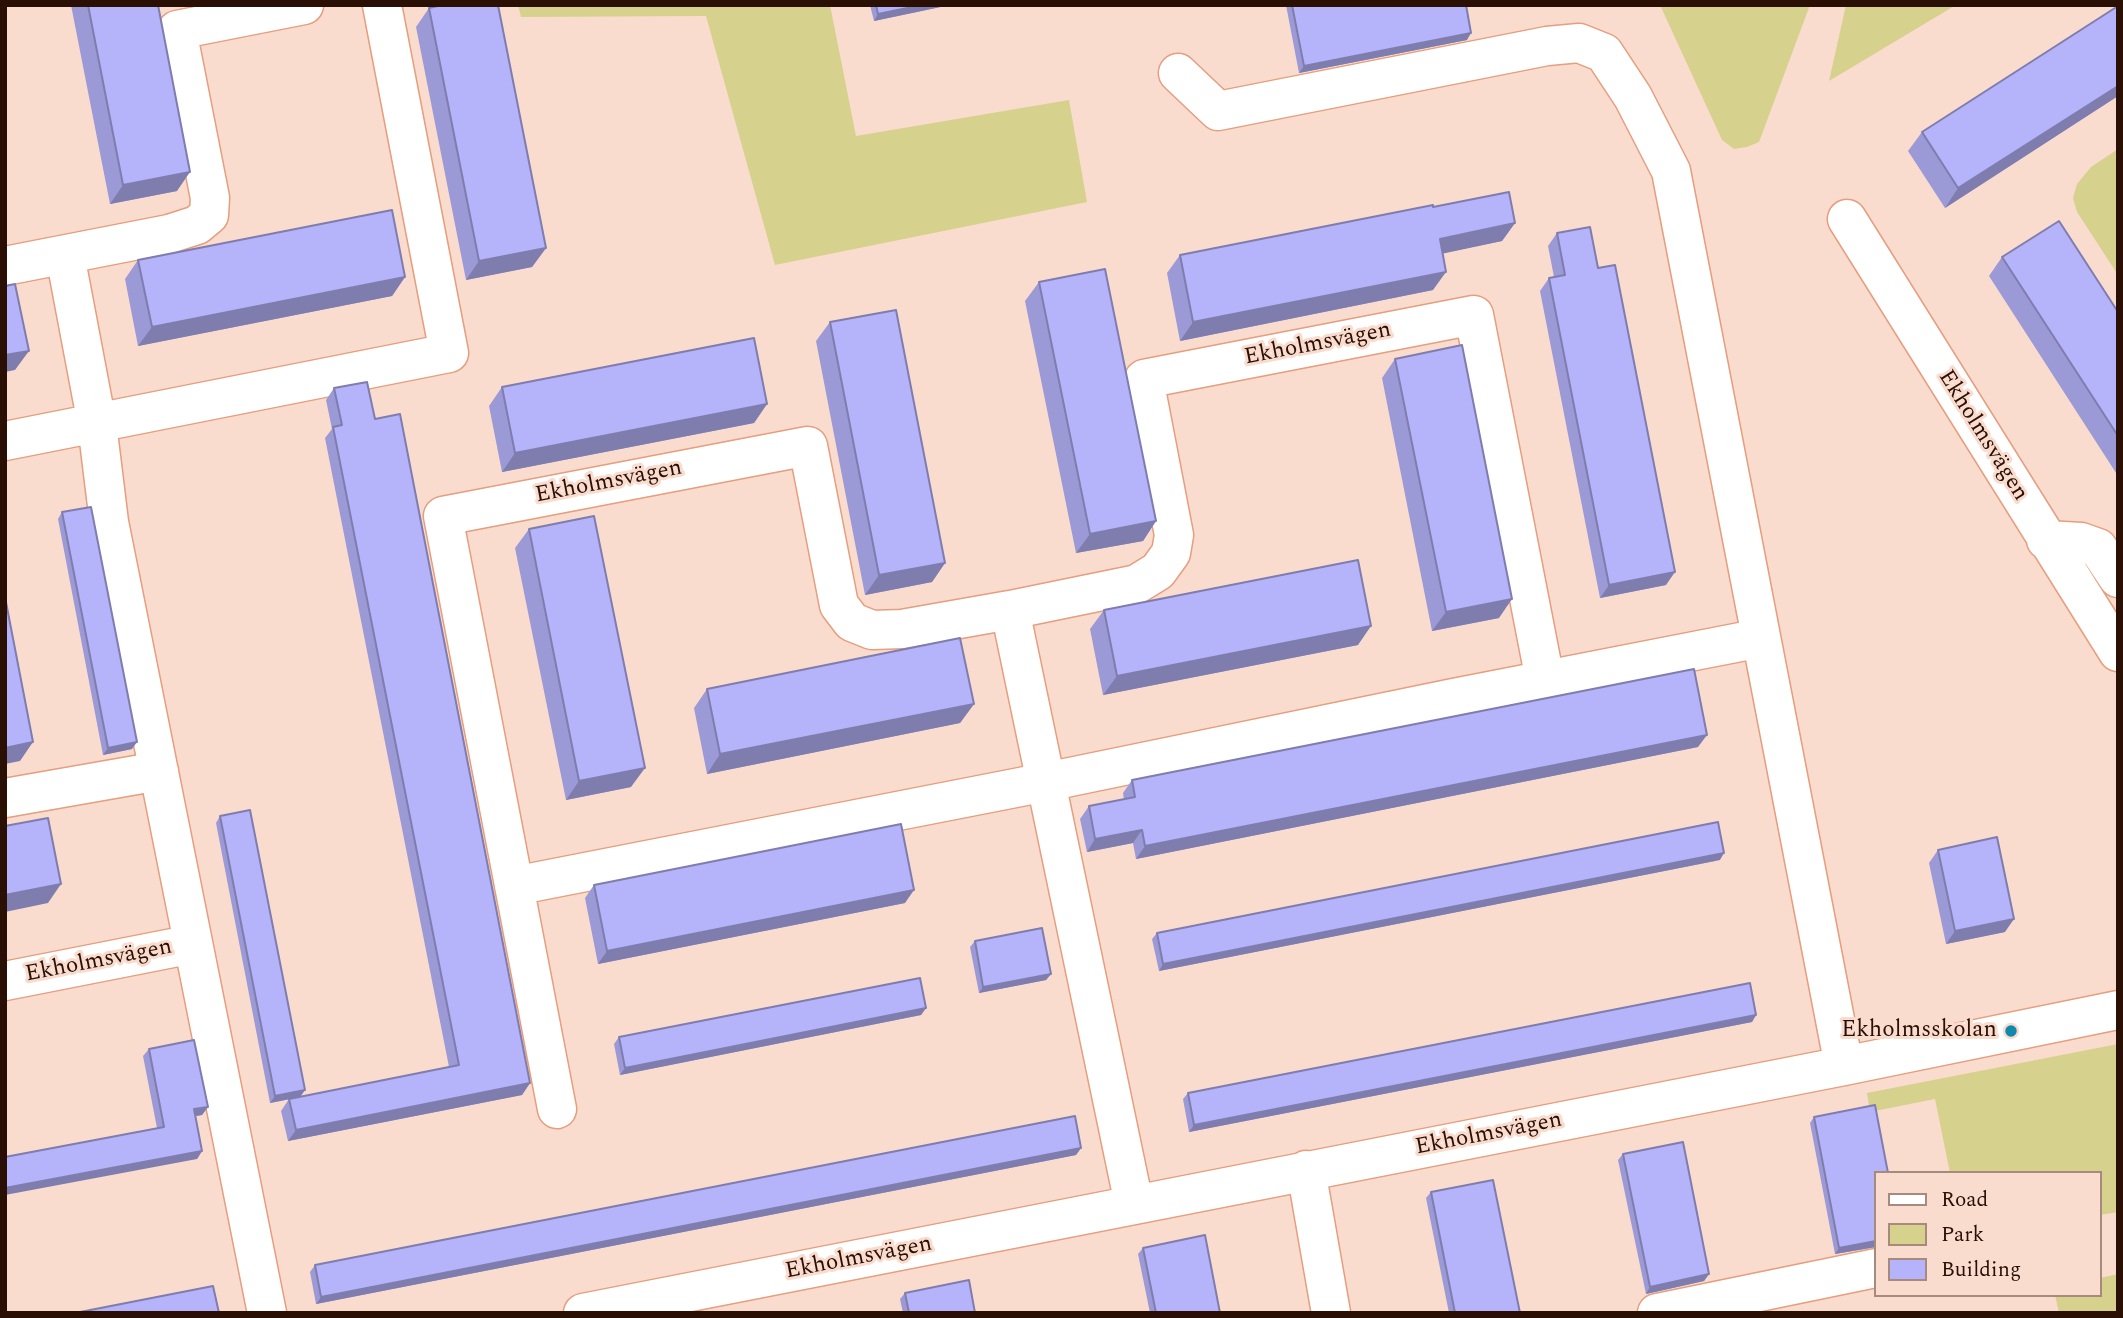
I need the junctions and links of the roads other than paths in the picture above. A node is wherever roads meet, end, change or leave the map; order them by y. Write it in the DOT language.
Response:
graph roads {
  1 [pos="304,5"];
  2 [pos="382,5"];
  3 [pos="1178,73"];
  4 [pos="1847,219"];
  5 [pos="65,254"];
  6 [pos="5,266"];
  7 [pos="97,424"];
  8 [pos="5,441"];
  9 [pos="2046,540"];
  10 [pos="2118,579"];
  11 [pos="1010,610"];
  12 [pos="1761,638"];
  13 [pos="2118,652"];
  14 [pos="1545,680"];
  15 [pos="159,771"];
  16 [pos="1046,782"];
  17 [pos="5,798"];
  18 [pos="514,886"];
  19 [pos="194,944"];
  20 [pos="5,981"];
  21 [pos="2118,1010"];
  22 [pos="1844,1066"];
  23 [pos="557,1109"];
  24 [pos="1306,1170"];
  25 [pos="1134,1204"];
  26 [pos="1874,1268"];
  27 [pos="267,1313"];
  28 [pos="583,1313"];
  29 [pos="1331,1313"];
  30 [pos="1657,1313"];
  1 -- 5 [label="street"];
  2 -- 7 [label="street"];
  3 -- 12 [label="street"];
  4 -- 9 [label="street, Ekholmsvägen"];
  5 -- 6 [label="street"];
  5 -- 7 [label="street"];
  7 -- 8 [label="street"];
  7 -- 15 [label="street"];
  9 -- 10 [label="street"];
  9 -- 13 [label="street, Ekholmsvägen"];
  11 -- 14 [label="street, Ekholmsvägen"];
  11 -- 16 [label="street"];
  11 -- 18 [label="street, Ekholmsvägen"];
  12 -- 14 [label="street"];
  12 -- 22 [label="street"];
  14 -- 16 [label="street"];
  15 -- 17 [label="street"];
  15 -- 19 [label="street"];
  16 -- 18 [label="street"];
  16 -- 25 [label="street"];
  18 -- 23 [label="street, Ekholmsvägen"];
  19 -- 20 [label="street, Ekholmsvägen"];
  19 -- 27 [label="street"];
  21 -- 22 [label="street, Ekholmsvägen"];
  22 -- 24 [label="street, Ekholmsvägen"];
  24 -- 25 [label="street, Ekholmsvägen"];
  24 -- 29 [label="street"];
  25 -- 28 [label="street, Ekholmsvägen"];
  26 -- 30 [label="street"];
}
